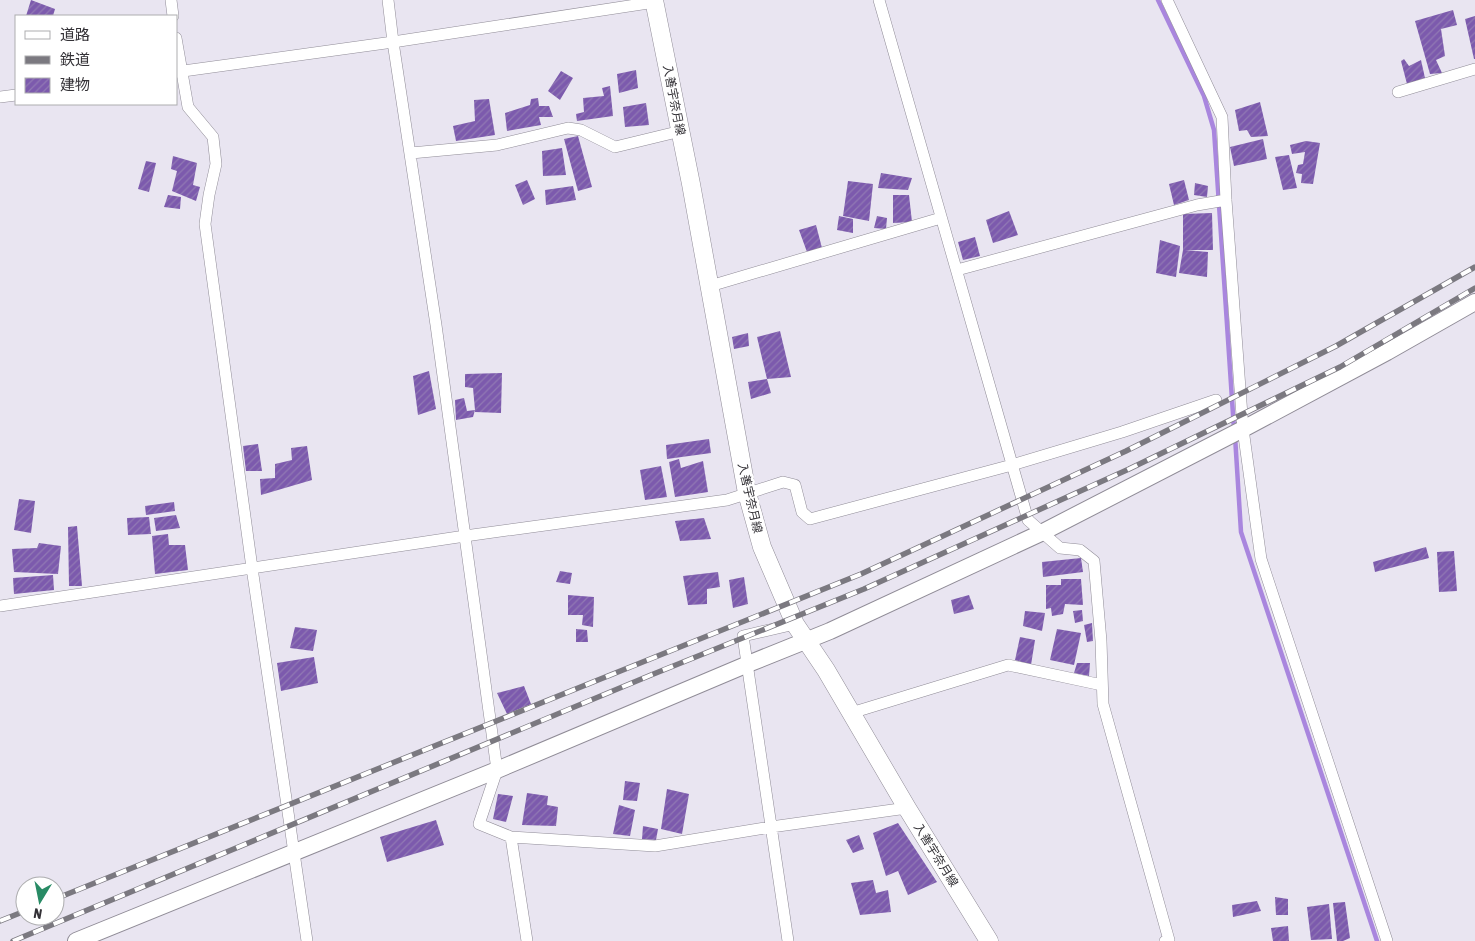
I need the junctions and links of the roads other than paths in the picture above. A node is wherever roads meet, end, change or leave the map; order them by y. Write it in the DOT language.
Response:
graph roads {
  1 [pos="171,0"];
  2 [pos="388,0"];
  3 [pos="879,0"];
  4 [pos="1167,0"];
  5 [pos="655,1"];
  6 [pos="173,15"];
  7 [pos="393,42"];
  8 [pos="1475,70"];
  9 [pos="179,71"];
  10 [pos="1398,92"];
  11 [pos="15,95"];
  12 [pos="0,97"];
  13 [pos="681,131"];
  14 [pos="411,153"];
  15 [pos="1226,200"];
  16 [pos="941,218"];
  17 [pos="957,270"];
  18 [pos="710,286"];
  19 [pos="1475,302"];
  20 [pos="1216,400"];
  21 [pos="1243,429"];
  22 [pos="1012,465"];
  23 [pos="747,493"];
  24 [pos="1043,532"];
  25 [pos="465,536"];
  26 [pos="252,568"];
  27 [pos="0,606"];
  28 [pos="795,624"];
  29 [pos="806,641"];
  30 [pos="748,664"];
  31 [pos="1102,684"];
  32 [pos="851,713"];
  33 [pos="497,770"];
  34 [pos="907,808"];
  35 [pos="771,827"];
  36 [pos="511,837"];
  37 [pos="294,853"];
  38 [pos="76,941"];
  39 [pos="307,941"];
  40 [pos="527,941"];
  41 [pos="788,941"];
  42 [pos="990,941"];
  43 [pos="1165,941"];
  44 [pos="1387,941"];
  1 -- 6 [label="street"];
  2 -- 7 [label="street"];
  3 -- 16 [label="street"];
  4 -- 15 [label="street"];
  5 -- 7 [label="street"];
  5 -- 13 [label="main road, 入善宇奈月線"];
  7 -- 9 [label="street"];
  7 -- 14 [label="street"];
  8 -- 10 [label="street"];
  9 -- 26 [label="street"];
  11 -- 12 [label="street"];
  13 -- 14 [label="street"];
  13 -- 18 [label="main road, 入善宇奈月線"];
  14 -- 25 [label="street"];
  15 -- 17 [label="street"];
  15 -- 21 [label="street"];
  16 -- 17 [label="street"];
  16 -- 18 [label="street"];
  17 -- 22 [label="street"];
  18 -- 23 [label="main road, 入善宇奈月線"];
  19 -- 21 [label="street"];
  20 -- 22 [label="street"];
  21 -- 24 [label="street"];
  21 -- 44 [label="street"];
  22 -- 23 [label="street"];
  22 -- 24 [label="street"];
  23 -- 25 [label="street"];
  23 -- 28 [label="main road, 入善宇奈月線"];
  24 -- 29 [label="street"];
  24 -- 31 [label="street"];
  25 -- 26 [label="street"];
  25 -- 33 [label="street"];
  26 -- 27 [label="street"];
  26 -- 37 [label="street"];
  28 -- 29 [label="main road, 入善宇奈月線"];
  28 -- 30 [label="street"];
  29 -- 30 [label="street"];
  29 -- 32 [label="main road, 入善宇奈月線"];
  30 -- 33 [label="street"];
  30 -- 35 [label="street"];
  31 -- 32 [label="street"];
  31 -- 43 [label="street"];
  32 -- 34 [label="main road, 入善宇奈月線"];
  33 -- 36 [label="street"];
  33 -- 37 [label="street"];
  34 -- 35 [label="street"];
  34 -- 42 [label="main road, 入善宇奈月線"];
  35 -- 36 [label="street"];
  35 -- 41 [label="street"];
  36 -- 40 [label="street"];
  37 -- 38 [label="street"];
  37 -- 39 [label="street"];
}
